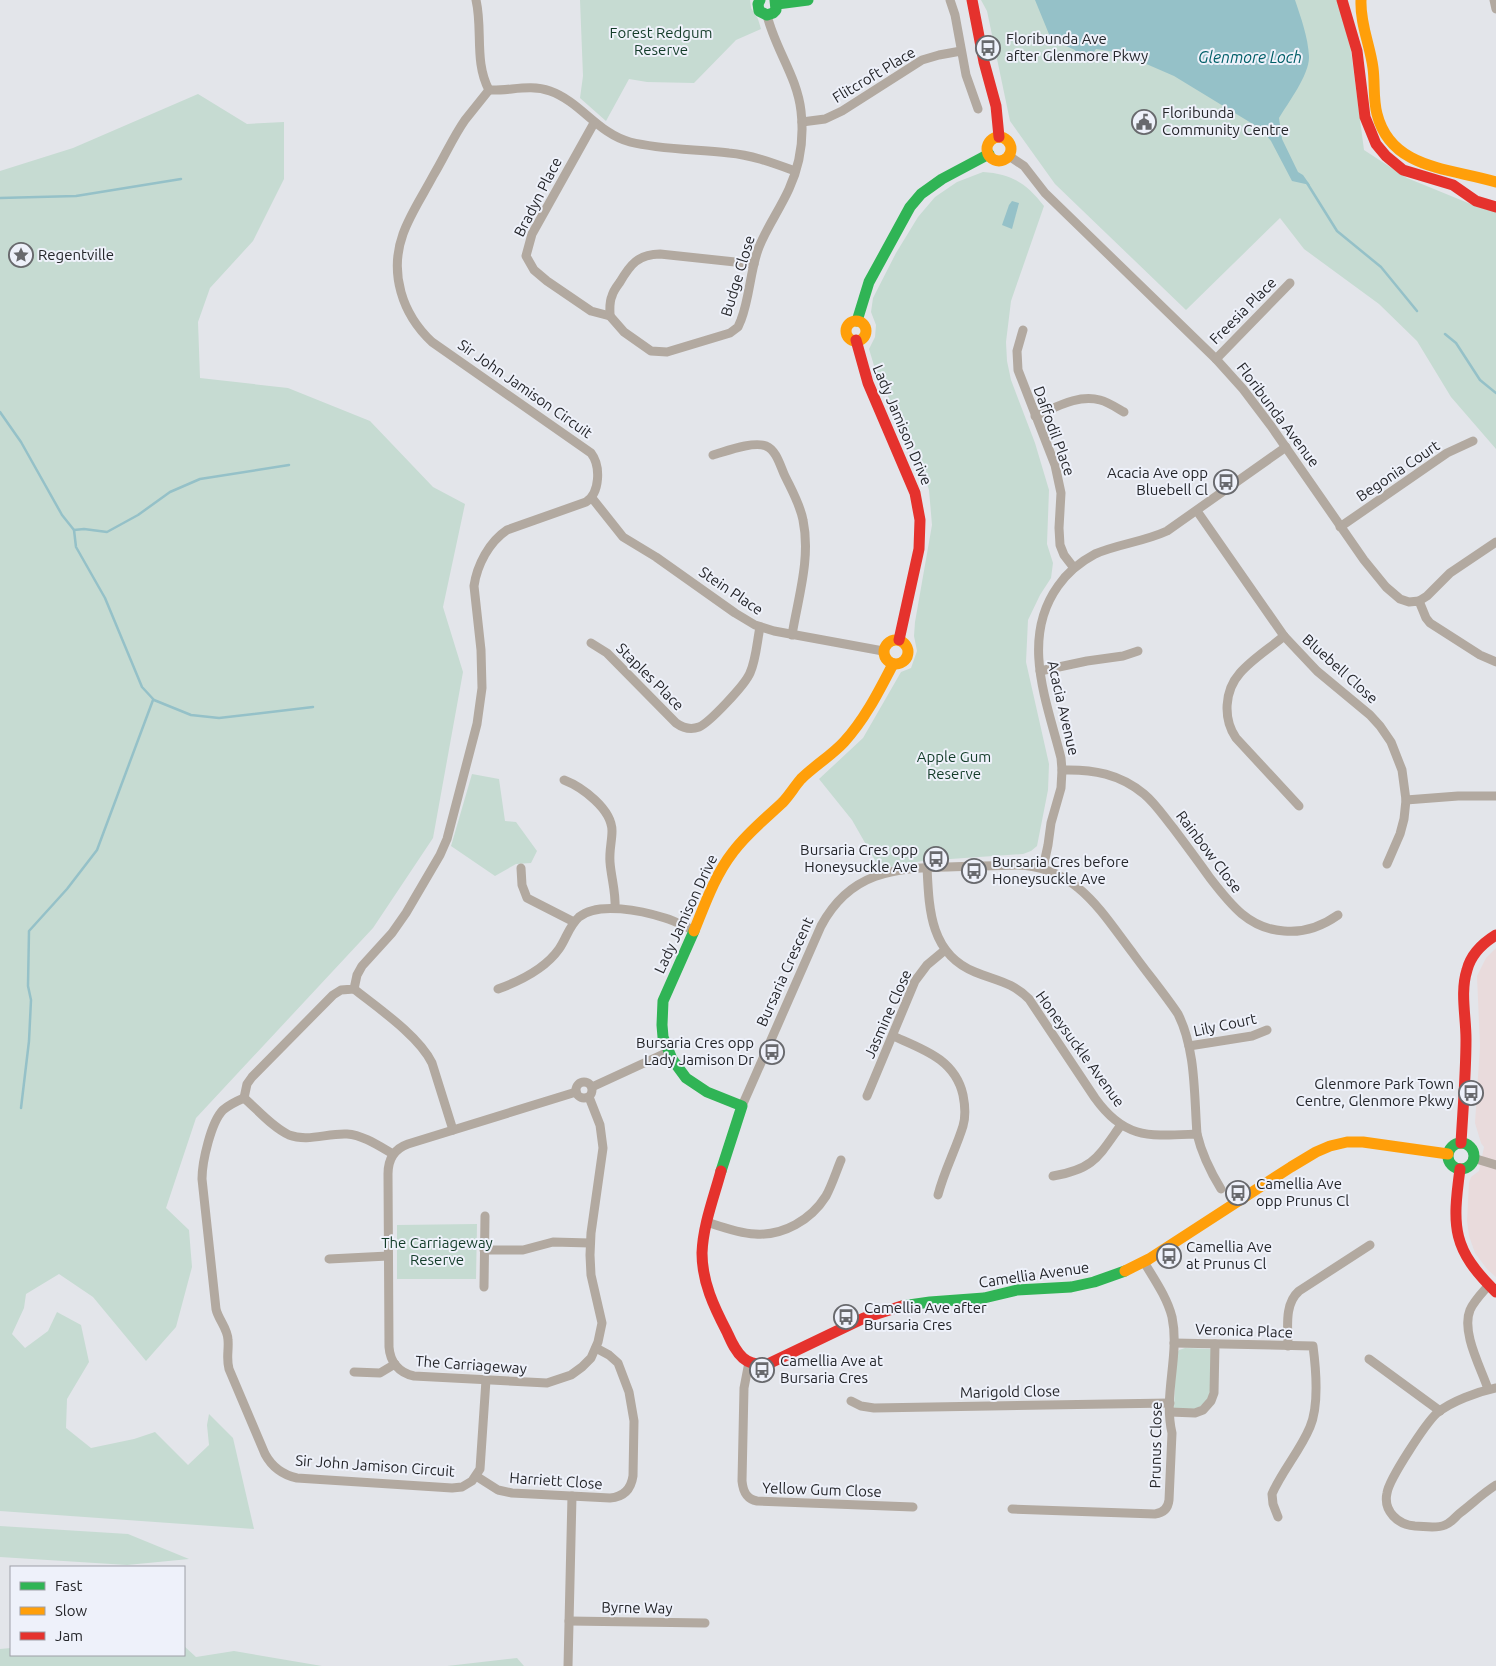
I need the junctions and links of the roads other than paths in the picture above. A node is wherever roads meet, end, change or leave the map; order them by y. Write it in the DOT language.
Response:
graph roads {
  1 [pos="476,0"];
  2 [pos="760,0"];
  3 [pos="808,0"];
  4 [pos="950,0"];
  5 [pos="972,0"];
  6 [pos="1342,0"];
  7 [pos="1361,0"];
  8 [pos="1494,0"];
  9 [pos="776,2"];
  10 [pos="1496,9"];
  11 [pos="767,15"];
  12 [pos="961,52"];
  13 [pos="489,90"];
  14 [pos="978,109"];
  15 [pos="802,122"];
  16 [pos="594,123"];
  17 [pos="999,138"];
  18 [pos="988,154"];
  19 [pos="1010,156"];
  20 [pos="795,171"];
  21 [pos="1496,182"];
  22 [pos="1496,207"];
  23 [pos="754,264"];
  24 [pos="547,281"];
  25 [pos="1290,283"];
  26 [pos="610,316"];
  27 [pos="1023,330"];
  28 [pos="1216,359"];
  29 [pos="1124,412"];
  30 [pos="1035,416"];
  31 [pos="1473,441"];
  32 [pos="1286,448"];
  33 [pos="713,454"];
  34 [pos="592,498"];
  35 [pos="1197,511"];
  36 [pos="1340,527"];
  37 [pos="1496,542"];
  38 [pos="1074,568"];
  39 [pos="1419,601"];
  40 [pos="760,627"];
  41 [pos="792,635"];
  42 [pos="1284,636"];
  43 [pos="898,640"];
  44 [pos="591,643"];
  45 [pos="883,651"];
  46 [pos="1138,651"];
  47 [pos="1496,662"];
  48 [pos="893,664"];
  49 [pos="1040,671"];
  50 [pos="1062,770"];
  51 [pos="564,780"];
  52 [pos="1496,796"];
  53 [pos="1406,800"];
  54 [pos="1299,806"];
  55 [pos="1387,864"];
  56 [pos="927,867"];
  57 [pos="521,868"];
  58 [pos="1043,868"];
  59 [pos="615,908"];
  60 [pos="1338,915"];
  61 [pos="574,922"];
  62 [pos="693,930"];
  63 [pos="1496,935"];
  64 [pos="945,950"];
  65 [pos="354,988"];
  66 [pos="498,990"];
  67 [pos="1267,1030"];
  68 [pos="893,1036"];
  69 [pos="1189,1046"];
  70 [pos="668,1052"];
  71 [pos="592,1086"];
  72 [pos="576,1092"];
  73 [pos="867,1096"];
  74 [pos="589,1097"];
  75 [pos="244,1098"];
  76 [pos="742,1106"];
  77 [pos="1121,1125"];
  78 [pos="453,1130"];
  79 [pos="1197,1134"];
  80 [pos="1461,1142"];
  81 [pos="393,1154"];
  82 [pos="1448,1154"];
  83 [pos="1473,1158"];
  84 [pos="841,1160"];
  85 [pos="1496,1165"];
  86 [pos="1460,1169"];
  87 [pos="1053,1176"];
  88 [pos="1221,1189"];
  89 [pos="938,1194"];
  90 [pos="484,1216"];
  91 [pos="706,1222"];
  92 [pos="590,1243"];
  93 [pos="1370,1245"];
  94 [pos="484,1250"];
  95 [pos="388,1256"];
  96 [pos="329,1259"];
  97 [pos="1144,1262"];
  98 [pos="484,1287"];
  99 [pos="1492,1288"];
  100 [pos="1174,1343"];
  101 [pos="1215,1344"];
  102 [pos="1288,1346"];
  103 [pos="596,1348"];
  104 [pos="1369,1359"];
  105 [pos="749,1362"];
  106 [pos="395,1364"];
  107 [pos="354,1372"];
  108 [pos="486,1380"];
  109 [pos="1492,1389"];
  110 [pos="851,1402"];
  111 [pos="1170,1408"];
  112 [pos="1440,1411"];
  113 [pos="476,1476"];
  114 [pos="1496,1485"];
  115 [pos="572,1496"];
  116 [pos="913,1507"];
  117 [pos="1012,1509"];
  118 [pos="1278,1517"];
  119 [pos="569,1620"];
  120 [pos="705,1623"];
  121 [pos="568,1666"];
  1 -- 13 [label="street"];
  2 -- 11 [label="street"];
  3 -- 9 [label="street"];
  4 -- 12 [label="street"];
  5 -- 17 [label="street"];
  6 -- 22 [label="street"];
  7 -- 21 [label="street"];
  8 -- 10 [label="street"];
  9 -- 11 [label="street"];
  11 -- 15 [label="street"];
  12 -- 14 [label="street"];
  12 -- 15 [label="street, Flitcroft Place"];
  13 -- 16 [label="street"];
  13 -- 34 [label="street, Sir John Jamison Circuit"];
  15 -- 20 [label="street"];
  16 -- 20 [label="street"];
  16 -- 24 [label="street, Bradyn Place"];
  17 -- 18 [label="street"];
  17 -- 19 [label="street"];
  18 -- 19 [label="street"];
  18 -- 43 [label="street, Lady Jamison Drive"];
  19 -- 28 [label="street, Floribunda Avenue"];
  20 -- 23 [label="street, Budge Close"];
  23 -- 26 [label="street"];
  23 -- 26 [label="street, Budge Close"];
  24 -- 26 [label="street, Budge Close"];
  25 -- 28 [label="street, Freesia Place"];
  27 -- 30 [label="street, Daffodil Place"];
  28 -- 32 [label="street, Floribunda Avenue"];
  29 -- 30 [label="street"];
  30 -- 38 [label="street, Daffodil Place"];
  31 -- 36 [label="street, Begonia Court"];
  32 -- 35 [label="street, Acacia Avenue"];
  32 -- 36 [label="street, Floribunda Avenue"];
  33 -- 41 [label="street"];
  34 -- 40 [label="street, Stein Place"];
  34 -- 65 [label="street"];
  35 -- 38 [label="street, Acacia Avenue"];
  35 -- 42 [label="street, Bluebell Close"];
  36 -- 39 [label="street, Floribunda Avenue"];
  37 -- 39 [label="street"];
  38 -- 49 [label="street, Acacia Avenue"];
  39 -- 47 [label="street"];
  40 -- 41 [label="street, Stein Place"];
  40 -- 44 [label="street, Staples Place"];
  41 -- 45 [label="street, Stein Place"];
  42 -- 53 [label="street, Bluebell Close"];
  42 -- 54 [label="street"];
  43 -- 45 [label="street"];
  43 -- 48 [label="street"];
  45 -- 48 [label="street"];
  46 -- 49 [label="street"];
  48 -- 62 [label="street, Lady Jamison Drive"];
  49 -- 50 [label="street, Acacia Avenue"];
  50 -- 58 [label="street, Acacia Avenue"];
  50 -- 60 [label="street, Rainbow Close"];
  51 -- 59 [label="street"];
  52 -- 53 [label="street"];
  53 -- 55 [label="street, Bluebell Close"];
  56 -- 58 [label="street, Bursaria Crescent"];
  56 -- 64 [label="street, Honeysuckle Avenue"];
  56 -- 76 [label="street, Bursaria Crescent"];
  57 -- 61 [label="street"];
  58 -- 69 [label="street, Bursaria Crescent"];
  59 -- 61 [label="street"];
  59 -- 62 [label="street"];
  61 -- 66 [label="street"];
  62 -- 70 [label="street, Lady Jamison Drive"];
  63 -- 80 [label="street"];
  64 -- 68 [label="street, Jasmine Close"];
  64 -- 77 [label="street, Honeysuckle Avenue"];
  65 -- 75 [label="street"];
  65 -- 78 [label="street"];
  67 -- 69 [label="street, Lily Court"];
  68 -- 73 [label="street, Jasmine Close"];
  68 -- 89 [label="street"];
  69 -- 79 [label="street, Bursaria Crescent"];
  70 -- 71 [label="street"];
  70 -- 76 [label="street, Lady Jamison Drive"];
  71 -- 72 [label="street"];
  71 -- 74 [label="street"];
  72 -- 74 [label="street"];
  72 -- 78 [label="street"];
  74 -- 92 [label="street, The Carriageway"];
  75 -- 81 [label="street"];
  75 -- 113 [label="street, Sir John Jamison Circuit"];
  76 -- 91 [label="street, Bursaria Crescent"];
  77 -- 79 [label="street, Honeysuckle Avenue"];
  77 -- 87 [label="street"];
  78 -- 81 [label="street"];
  79 -- 88 [label="street, Bursaria Crescent"];
  80 -- 82 [label="street"];
  80 -- 83 [label="street"];
  81 -- 95 [label="street, The Carriageway"];
  82 -- 86 [label="street"];
  82 -- 97 [label="street, Camellia Avenue"];
  83 -- 85 [label="street"];
  83 -- 86 [label="street"];
  84 -- 91 [label="street"];
  86 -- 99 [label="street"];
  90 -- 94 [label="street"];
  91 -- 105 [label="street, Bursaria Crescent"];
  92 -- 94 [label="street"];
  92 -- 103 [label="street, The Carriageway"];
  93 -- 102 [label="street"];
  94 -- 98 [label="street"];
  95 -- 96 [label="street"];
  95 -- 106 [label="street, The Carriageway"];
  97 -- 100 [label="street, Prunus Close"];
  97 -- 105 [label="street, Camellia Avenue"];
  99 -- 109 [label="street"];
  100 -- 101 [label="street, Veronica Place"];
  100 -- 111 [label="street, Prunus Close"];
  101 -- 102 [label="street, Veronica Place"];
  101 -- 111 [label="street, Marigold Close"];
  102 -- 118 [label="street, Veronica Place"];
  103 -- 108 [label="street, The Carriageway"];
  103 -- 115 [label="street, Harriett Close"];
  104 -- 112 [label="street"];
  105 -- 116 [label="street, Yellow Gum Close"];
  106 -- 107 [label="street"];
  106 -- 108 [label="street, The Carriageway"];
  108 -- 113 [label="street, Sir John Jamison Circuit"];
  109 -- 112 [label="street"];
  110 -- 111 [label="street, Marigold Close"];
  111 -- 117 [label="street, Prunus Close"];
  112 -- 114 [label="street"];
  113 -- 115 [label="street, Harriett Close"];
  115 -- 119 [label="street"];
  119 -- 120 [label="street, Byrne Way"];
  119 -- 121 [label="street"];
}
